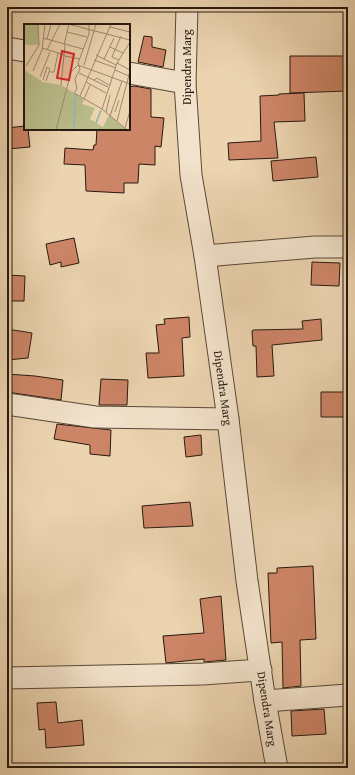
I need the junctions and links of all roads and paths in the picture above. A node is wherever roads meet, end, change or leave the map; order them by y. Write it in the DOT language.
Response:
graph roads {
  1 [pos="187,7"];
  2 [pos="7,48"];
  3 [pos="24,51"];
  4 [pos="130,73"];
  5 [pos="185,83"];
  6 [pos="348,247"];
  7 [pos="205,256"];
  8 [pos="7,404"];
  9 [pos="228,419"];
  10 [pos="261,670"];
  11 [pos="7,678"];
  12 [pos="348,695"];
  13 [pos="265,701"];
  14 [pos="277,768"];
  1 -- 5 [label="street, Dipendra Marg"];
  2 -- 3 [label="street"];
  4 -- 5 [label="street"];
  5 -- 7 [label="street, Dipendra Marg"];
  6 -- 7 [label="street"];
  7 -- 9 [label="street, Dipendra Marg"];
  8 -- 9 [label="street"];
  9 -- 10 [label="street, Dipendra Marg"];
  10 -- 11 [label="street"];
  10 -- 13 [label="street, Dipendra Marg"];
  12 -- 13 [label="street"];
  13 -- 14 [label="street, Dipendra Marg"];
}
